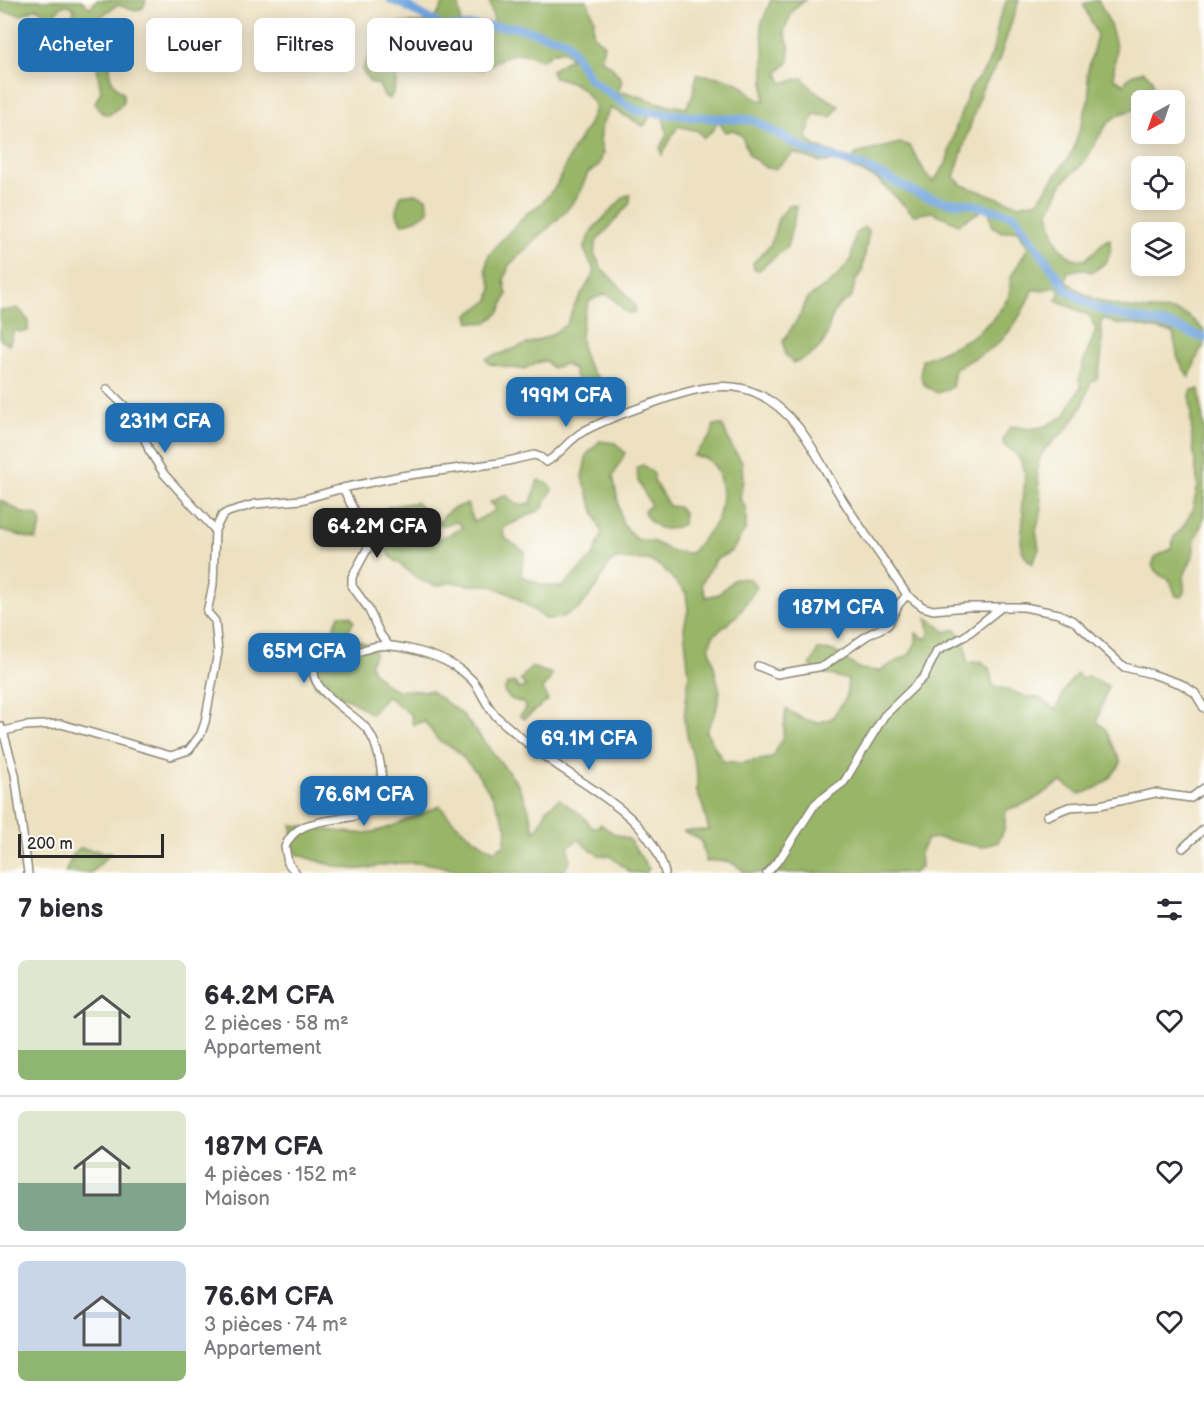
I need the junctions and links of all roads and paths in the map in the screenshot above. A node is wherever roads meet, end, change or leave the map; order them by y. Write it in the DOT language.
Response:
graph roads {
  1 [pos="107,389"];
  2 [pos="343,488"];
  3 [pos="215,530"];
  4 [pos="907,595"];
  5 [pos="1003,606"];
  6 [pos="380,634"];
  7 [pos="376,646"];
  8 [pos="389,646"];
  9 [pos="758,666"];
  10 [pos="1204,708"];
  11 [pos="1,730"];
  12 [pos="1204,788"];
  13 [pos="1047,816"];
  14 [pos="1204,829"];
  15 [pos="1184,848"];
  16 [pos="28,873"];
  17 [pos="296,873"];
  18 [pos="665,873"];
  19 [pos="767,873"];
  1 -- 3 [label="street"];
  2 -- 3 [label="street"];
  2 -- 4 [label="street"];
  2 -- 6 [label="street"];
  3 -- 11 [label="street"];
  4 -- 5 [label="street"];
  4 -- 9 [label="street"];
  5 -- 10 [label="street"];
  5 -- 19 [label="street"];
  6 -- 7 [label="street"];
  6 -- 8 [label="street"];
  7 -- 8 [label="street"];
  7 -- 17 [label="street"];
  8 -- 18 [label="street"];
  11 -- 16 [label="street"];
  12 -- 13 [label="street"];
  14 -- 15 [label="street"];
}
